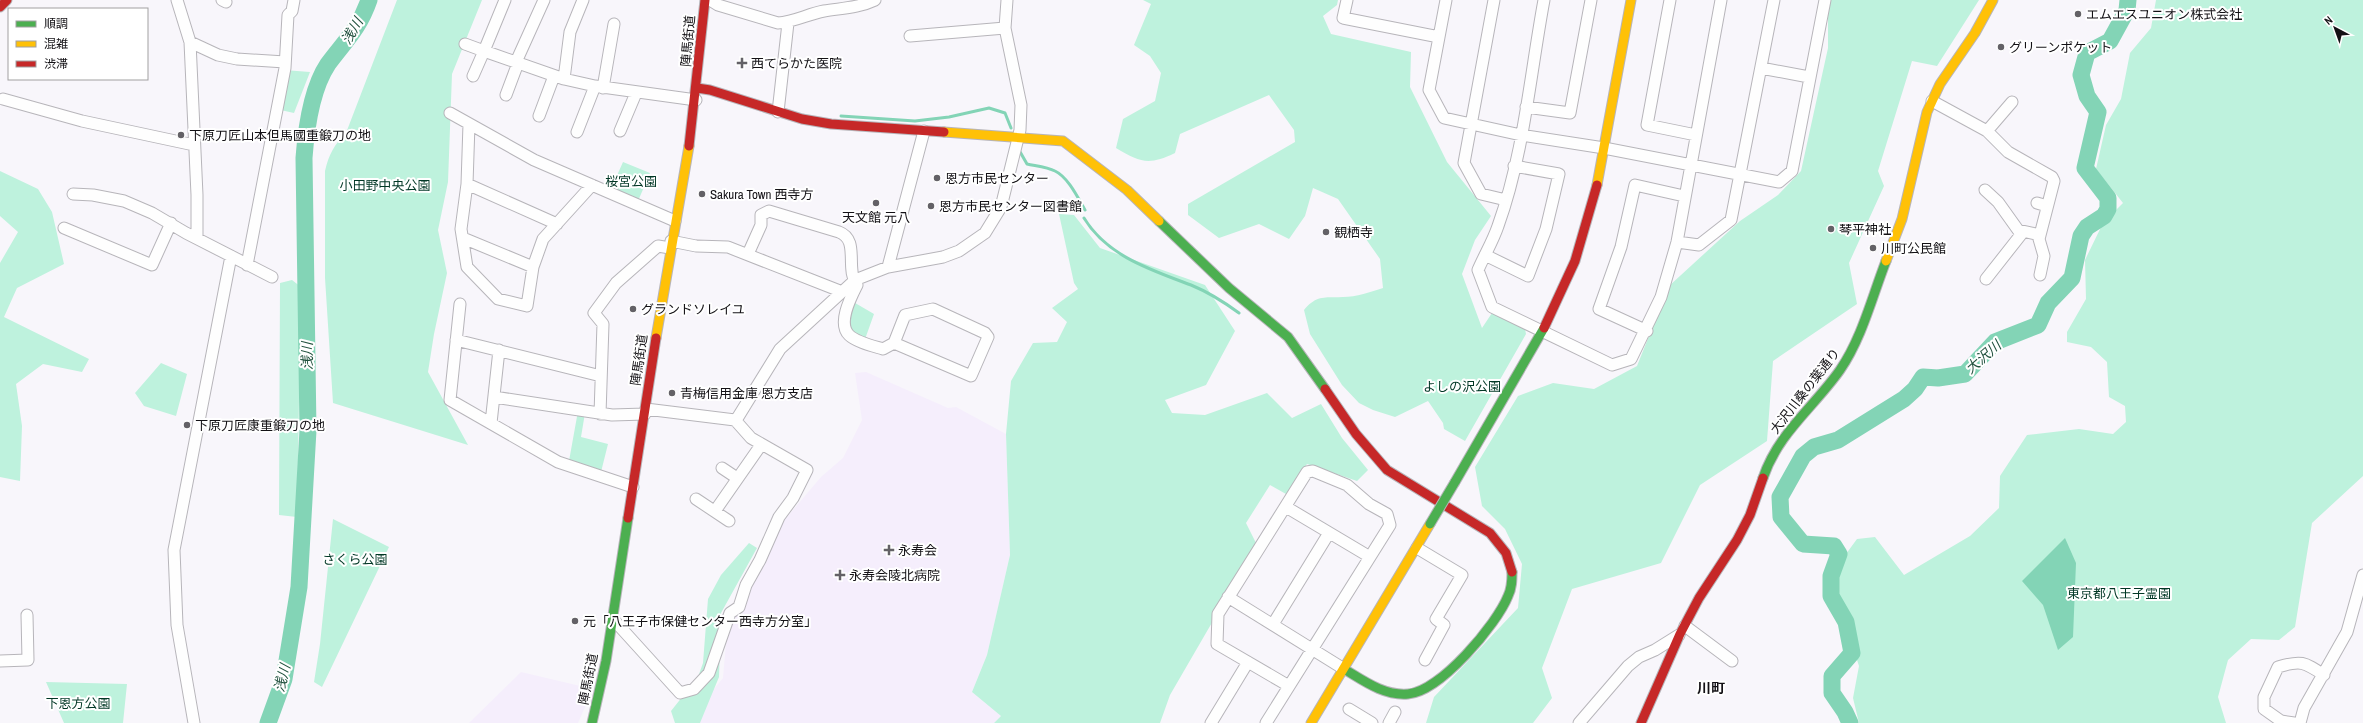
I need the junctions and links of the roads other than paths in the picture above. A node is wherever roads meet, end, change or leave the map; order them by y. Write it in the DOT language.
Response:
graph roads {
  1 [pos="7,0"];
  2 [pos="176,0"];
  3 [pos="294,0"];
  4 [pos="505,0"];
  5 [pos="544,0"];
  6 [pos="583,0"];
  7 [pos="705,0"];
  8 [pos="710,0"];
  9 [pos="876,0"];
  10 [pos="1007,0"];
  11 [pos="1347,0"];
  12 [pos="1446,0"];
  13 [pos="1494,0"];
  14 [pos="1544,0"];
  15 [pos="1591,0"];
  16 [pos="1631,0"];
  17 [pos="1670,0"];
  18 [pos="1721,0"];
  19 [pos="1774,0"];
  20 [pos="1825,0"];
  21 [pos="1993,0"];
  22 [pos="0,7"];
  23 [pos="788,23"];
  24 [pos="614,24"];
  25 [pos="1005,28"];
  26 [pos="910,36"];
  27 [pos="1439,37"];
  28 [pos="190,42"];
  29 [pos="465,44"];
  30 [pos="484,51"];
  31 [pos="285,62"];
  32 [pos="517,63"];
  33 [pos="1761,68"];
  34 [pos="473,76"];
  35 [pos="559,77"];
  36 [pos="1809,77"];
  37 [pos="599,87"];
  38 [pos="697,88"];
  39 [pos="636,93"];
  40 [pos="506,95"];
  41 [pos="4,99"];
  42 [pos="696,100"];
  43 [pos="1932,100"];
  44 [pos="2012,102"];
  45 [pos="1526,106"];
  46 [pos="778,112"];
  47 [pos="450,113"];
  48 [pos="539,116"];
  49 [pos="469,124"];
  50 [pos="1472,124"];
  51 [pos="620,131"];
  52 [pos="924,131"];
  53 [pos="1987,131"];
  54 [pos="577,132"];
  55 [pos="1521,135"];
  56 [pos="1696,135"];
  57 [pos="1019,137"];
  58 [pos="194,145"];
  59 [pos="1604,148"];
  60 [pos="1514,166"];
  61 [pos="1690,166"];
  62 [pos="1739,175"];
  63 [pos="467,184"];
  64 [pos="592,185"];
  65 [pos="1985,190"];
  66 [pos="73,194"];
  67 [pos="1684,196"];
  68 [pos="1506,200"];
  69 [pos="675,221"];
  70 [pos="172,223"];
  71 [pos="557,224"];
  72 [pos="64,228"];
  73 [pos="2023,232"];
  74 [pos="2040,235"];
  75 [pos="197,237"];
  76 [pos="462,238"];
  77 [pos="1677,242"];
  78 [pos="671,244"];
  79 [pos="748,254"];
  80 [pos="1485,255"];
  81 [pos="231,256"];
  82 [pos="247,265"];
  83 [pos="533,267"];
  84 [pos="888,267"];
  85 [pos="2040,275"];
  86 [pos="272,277"];
  87 [pos="1986,279"];
  88 [pos="855,280"];
  89 [pos="840,291"];
  90 [pos="460,304"];
  91 [pos="1647,331"];
  92 [pos="1542,332"];
  93 [pos="456,340"];
  94 [pos="894,342"];
  95 [pos="499,350"];
  96 [pos="601,376"];
  97 [pos="494,397"];
  98 [pos="645,411"];
  99 [pos="600,414"];
  100 [pos="735,420"];
  101 [pos="491,423"];
  102 [pos="761,445"];
  103 [pos="722,468"];
  104 [pos="737,478"];
  105 [pos="633,487"];
  106 [pos="696,499"];
  107 [pos="1286,507"];
  108 [pos="715,511"];
  109 [pos="729,521"];
  110 [pos="1329,534"];
  111 [pos="1417,548"];
  112 [pos="1370,557"];
  113 [pos="2363,575"];
  114 [pos="1228,597"];
  115 [pos="27,615"];
  116 [pos="612,618"];
  117 [pos="1273,624"];
  118 [pos="1682,630"];
  119 [pos="1313,648"];
  120 [pos="1425,660"];
  121 [pos="0,661"];
  122 [pos="1732,661"];
  123 [pos="1248,662"];
  124 [pos="1344,669"];
  125 [pos="2324,675"];
  126 [pos="1289,686"];
  127 [pos="1395,712"];
  128 [pos="1352,715"];
  129 [pos="194,723"];
  130 [pos="592,723"];
  131 [pos="1211,723"];
  132 [pos="1266,723"];
  133 [pos="1311,723"];
  134 [pos="1372,723"];
  135 [pos="1389,723"];
  136 [pos="1579,723"];
  137 [pos="1641,723"];
  138 [pos="2294,723"];
  139 [pos="2300,723"];
  1 -- 22 [label="street"];
  2 -- 28 [label="street"];
  3 -- 31 [label="street"];
  4 -- 30 [label="street"];
  5 -- 32 [label="street"];
  6 -- 35 [label="street"];
  7 -- 38 [label="street, 陣馬街道"];
  8 -- 23 [label="street"];
  9 -- 23 [label="street"];
  10 -- 25 [label="street"];
  11 -- 27 [label="street"];
  12 -- 27 [label="street"];
  13 -- 50 [label="street"];
  14 -- 45 [label="street"];
  15 -- 45 [label="street"];
  16 -- 59 [label="street"];
  17 -- 56 [label="street"];
  18 -- 56 [label="street"];
  19 -- 33 [label="street"];
  20 -- 36 [label="street"];
  21 -- 43 [label="street, 大沢川桑の葉通り"];
  23 -- 46 [label="street"];
  24 -- 37 [label="street"];
  25 -- 26 [label="street"];
  25 -- 57 [label="street"];
  27 -- 50 [label="street"];
  28 -- 31 [label="street"];
  28 -- 58 [label="street"];
  29 -- 30 [label="street"];
  30 -- 32 [label="street"];
  30 -- 34 [label="street"];
  31 -- 82 [label="street"];
  32 -- 35 [label="street"];
  32 -- 40 [label="street"];
  33 -- 36 [label="street"];
  33 -- 62 [label="street"];
  35 -- 37 [label="street"];
  35 -- 48 [label="street"];
  36 -- 62 [label="street"];
  37 -- 39 [label="street"];
  37 -- 54 [label="street"];
  38 -- 42 [label="street, 陣馬街道"];
  38 -- 46 [label="street"];
  39 -- 42 [label="street"];
  39 -- 51 [label="street"];
  41 -- 58 [label="street"];
  42 -- 69 [label="street, 陣馬街道"];
  43 -- 53 [label="street"];
  43 -- 118 [label="street, 大沢川桑の葉通り"];
  44 -- 53 [label="street"];
  45 -- 55 [label="street"];
  46 -- 52 [label="street"];
  47 -- 49 [label="street"];
  49 -- 63 [label="street"];
  49 -- 64 [label="street"];
  50 -- 55 [label="street"];
  50 -- 68 [label="street"];
  52 -- 57 [label="street"];
  52 -- 84 [label="street"];
  53 -- 74 [label="street"];
  55 -- 59 [label="street"];
  55 -- 60 [label="street"];
  56 -- 61 [label="street"];
  57 -- 84 [label="street"];
  57 -- 124 [label="street"];
  58 -- 75 [label="street"];
  59 -- 61 [label="street"];
  59 -- 92 [label="street"];
  60 -- 68 [label="street"];
  60 -- 80 [label="street"];
  61 -- 62 [label="street"];
  61 -- 67 [label="street"];
  62 -- 77 [label="street"];
  63 -- 71 [label="street"];
  63 -- 76 [label="street"];
  64 -- 69 [label="street"];
  64 -- 71 [label="street"];
  65 -- 73 [label="street"];
  66 -- 70 [label="street"];
  67 -- 77 [label="street"];
  67 -- 91 [label="street"];
  68 -- 80 [label="street"];
  69 -- 78 [label="street, 陣馬街道"];
  70 -- 72 [label="street"];
  70 -- 75 [label="street"];
  71 -- 83 [label="street"];
  73 -- 74 [label="street"];
  73 -- 87 [label="street"];
  74 -- 85 [label="street"];
  75 -- 81 [label="street"];
  76 -- 83 [label="street"];
  76 -- 83 [label="street"];
  77 -- 91 [label="street"];
  78 -- 79 [label="street"];
  78 -- 96 [label="street"];
  78 -- 98 [label="street, 陣馬街道"];
  79 -- 88 [label="street"];
  79 -- 89 [label="street"];
  80 -- 92 [label="street"];
  81 -- 82 [label="street"];
  81 -- 129 [label="street"];
  82 -- 86 [label="street"];
  84 -- 88 [label="street"];
  88 -- 89 [label="street"];
  88 -- 94 [label="street"];
  89 -- 100 [label="street"];
  90 -- 93 [label="street"];
  91 -- 92 [label="street"];
  92 -- 111 [label="street, bridge"];
  93 -- 95 [label="street"];
  93 -- 101 [label="street"];
  94 -- 94 [label="street"];
  95 -- 96 [label="street"];
  95 -- 97 [label="street"];
  96 -- 99 [label="street"];
  97 -- 99 [label="street"];
  97 -- 101 [label="street"];
  98 -- 99 [label="street"];
  98 -- 100 [label="street"];
  98 -- 105 [label="street, 陣馬街道"];
  100 -- 102 [label="street"];
  101 -- 105 [label="street"];
  102 -- 104 [label="street"];
  102 -- 116 [label="street"];
  103 -- 104 [label="street"];
  104 -- 108 [label="street"];
  105 -- 116 [label="street, 陣馬街道"];
  106 -- 108 [label="street"];
  107 -- 110 [label="street"];
  107 -- 112 [label="street"];
  107 -- 114 [label="street"];
  108 -- 109 [label="street"];
  110 -- 112 [label="street"];
  110 -- 117 [label="street"];
  111 -- 120 [label="street"];
  111 -- 124 [label="street"];
  112 -- 119 [label="street"];
  113 -- 125 [label="street"];
  114 -- 117 [label="street"];
  114 -- 123 [label="street"];
  115 -- 121 [label="street"];
  116 -- 130 [label="street, 陣馬街道"];
  117 -- 119 [label="street"];
  118 -- 122 [label="street"];
  118 -- 136 [label="street"];
  118 -- 137 [label="street, 大沢川桑の葉通り"];
  119 -- 124 [label="street"];
  119 -- 126 [label="street"];
  123 -- 126 [label="street"];
  123 -- 131 [label="street"];
  124 -- 133 [label="street"];
  125 -- 138 [label="street"];
  125 -- 139 [label="street"];
  126 -- 132 [label="street"];
  127 -- 135 [label="street"];
  128 -- 134 [label="street"];
}
